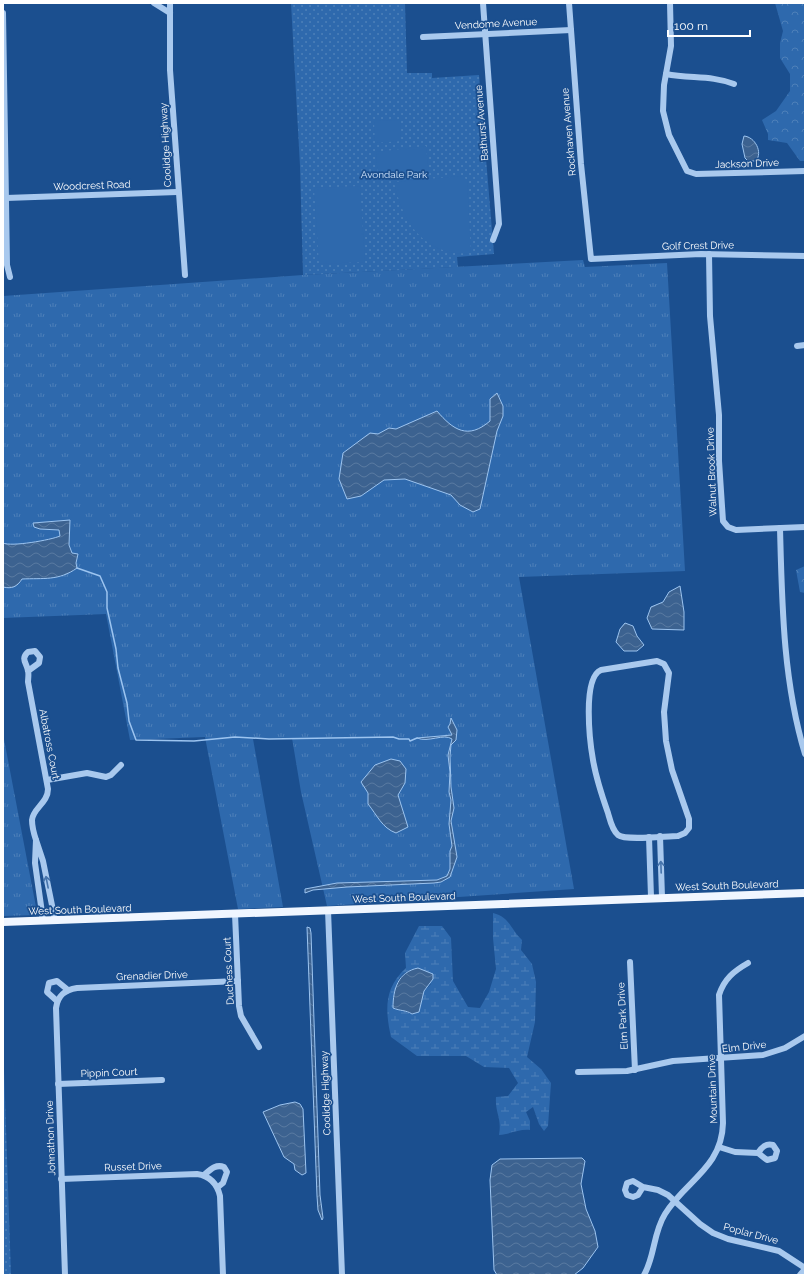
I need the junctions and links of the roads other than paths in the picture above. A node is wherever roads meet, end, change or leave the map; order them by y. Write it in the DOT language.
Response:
graph roads {
  1 [pos="154,3"];
  2 [pos="170,3"];
  3 [pos="483,3"];
  4 [pos="569,3"];
  5 [pos="670,3"];
  6 [pos="3,13"];
  7 [pos="170,13"];
  8 [pos="571,30"];
  9 [pos="484,34"];
  10 [pos="423,37"];
  11 [pos="666,74"];
  12 [pos="734,84"];
  13 [pos="805,171"];
  14 [pos="177,192"];
  15 [pos="6,198"];
  16 [pos="493,240"];
  17 [pos="709,254"];
  18 [pos="805,256"];
  19 [pos="591,259"];
  20 [pos="185,275"];
  21 [pos="10,277"];
  22 [pos="805,345"];
  23 [pos="797,346"];
  24 [pos="780,528"];
  25 [pos="805,528"];
  26 [pos="28,671"];
  27 [pos="805,754"];
  28 [pos="121,765"];
  29 [pos="47,780"];
  30 [pos="660,836"];
  31 [pos="649,837"];
  32 [pos="36,840"];
  33 [pos="805,893"];
  34 [pos="651,897"];
  35 [pos="662,897"];
  36 [pos="328,910"];
  37 [pos="235,914"];
  38 [pos="43,920"];
  39 [pos="56,920"];
  40 [pos="3,922"];
  41 [pos="630,962"];
  42 [pos="748,963"];
  43 [pos="238,981"];
  44 [pos="68,990"];
  45 [pos="57,1000"];
  46 [pos="805,1036"];
  47 [pos="259,1047"];
  48 [pos="721,1059"];
  49 [pos="635,1070"];
  50 [pos="578,1072"];
  51 [pos="162,1080"];
  52 [pos="58,1084"];
  53 [pos="719,1146"];
  54 [pos="758,1153"];
  55 [pos="204,1175"];
  56 [pos="61,1179"];
  57 [pos="218,1187"];
  58 [pos="643,1187"];
  59 [pos="675,1200"];
  60 [pos="805,1269"];
  61 [pos="65,1275"];
  62 [pos="223,1275"];
  63 [pos="342,1275"];
  64 [pos="644,1275"];
  65 [pos="800,1275"];
  1 -- 7 [label="street"];
  2 -- 7 [label="street, Coolidge Highway"];
  3 -- 9 [label="street, Bathurst Avenue"];
  4 -- 8 [label="street, Rockhaven Avenue"];
  5 -- 11 [label="street"];
  6 -- 15 [label="street"];
  7 -- 14 [label="street, Coolidge Highway"];
  8 -- 9 [label="street, Vendome Avenue"];
  8 -- 19 [label="street, Rockhaven Avenue"];
  9 -- 10 [label="street, Vendome Avenue"];
  9 -- 16 [label="street, Bathurst Avenue"];
  11 -- 12 [label="street"];
  11 -- 13 [label="street, Jackson Drive"];
  14 -- 15 [label="street, Woodcrest Road"];
  14 -- 20 [label="street, Coolidge Highway"];
  15 -- 21 [label="street"];
  17 -- 18 [label="street, Golf Crest Drive"];
  17 -- 19 [label="street, Golf Crest Drive"];
  17 -- 24 [label="street, Walnut Brook Drive"];
  22 -- 23 [label="street"];
  24 -- 25 [label="street"];
  24 -- 27 [label="street"];
  26 -- 29 [label="street, Albatross Court"];
  28 -- 29 [label="street"];
  29 -- 32 [label="street, Albatross Court"];
  30 -- 31 [label="street"];
  30 -- 31 [label="street"];
  35 -- 30 [label="street, one-way"];
  31 -- 34 [label="street"];
  32 -- 38 [label="street, Albatross Court"];
  39 -- 32 [label="street, Albatross Court, one-way"];
  33 -- 35 [label="main road, West South Boulevard"];
  34 -- 35 [label="main road, West South Boulevard"];
  34 -- 36 [label="main road, West South Boulevard"];
  36 -- 37 [label="main road, West South Boulevard"];
  36 -- 63 [label="street, Coolidge Highway"];
  37 -- 39 [label="main road, West South Boulevard"];
  37 -- 43 [label="street, Duchess Court"];
  38 -- 39 [label="main road, West South Boulevard"];
  38 -- 40 [label="main road, West South Boulevard"];
  41 -- 49 [label="street, Elm Park Drive"];
  42 -- 48 [label="street, Mountain Drive"];
  43 -- 44 [label="street, Grenadier Drive"];
  43 -- 47 [label="street, Duchess Court"];
  44 -- 45 [label="street, Grenadier Drive"];
  44 -- 45 [label="street"];
  45 -- 52 [label="street, Johnathon Drive"];
  46 -- 48 [label="street, Elm Drive"];
  48 -- 49 [label="street, Elm Drive"];
  48 -- 53 [label="street, Mountain Drive"];
  49 -- 50 [label="street, Elm Drive"];
  51 -- 52 [label="street, Pippin Court"];
  52 -- 56 [label="street, Johnathon Drive"];
  53 -- 54 [label="street"];
  53 -- 59 [label="street, Mountain Drive"];
  55 -- 56 [label="street, Russet Drive"];
  55 -- 57 [label="street"];
  55 -- 57 [label="street, Russet Drive"];
  56 -- 61 [label="street, Johnathon Drive"];
  57 -- 62 [label="street, Russet Drive"];
  58 -- 59 [label="street, Poplar Drive"];
  59 -- 60 [label="street, Poplar Drive"];
  59 -- 64 [label="street, Mountain Drive"];
  60 -- 65 [label="street"];
}
